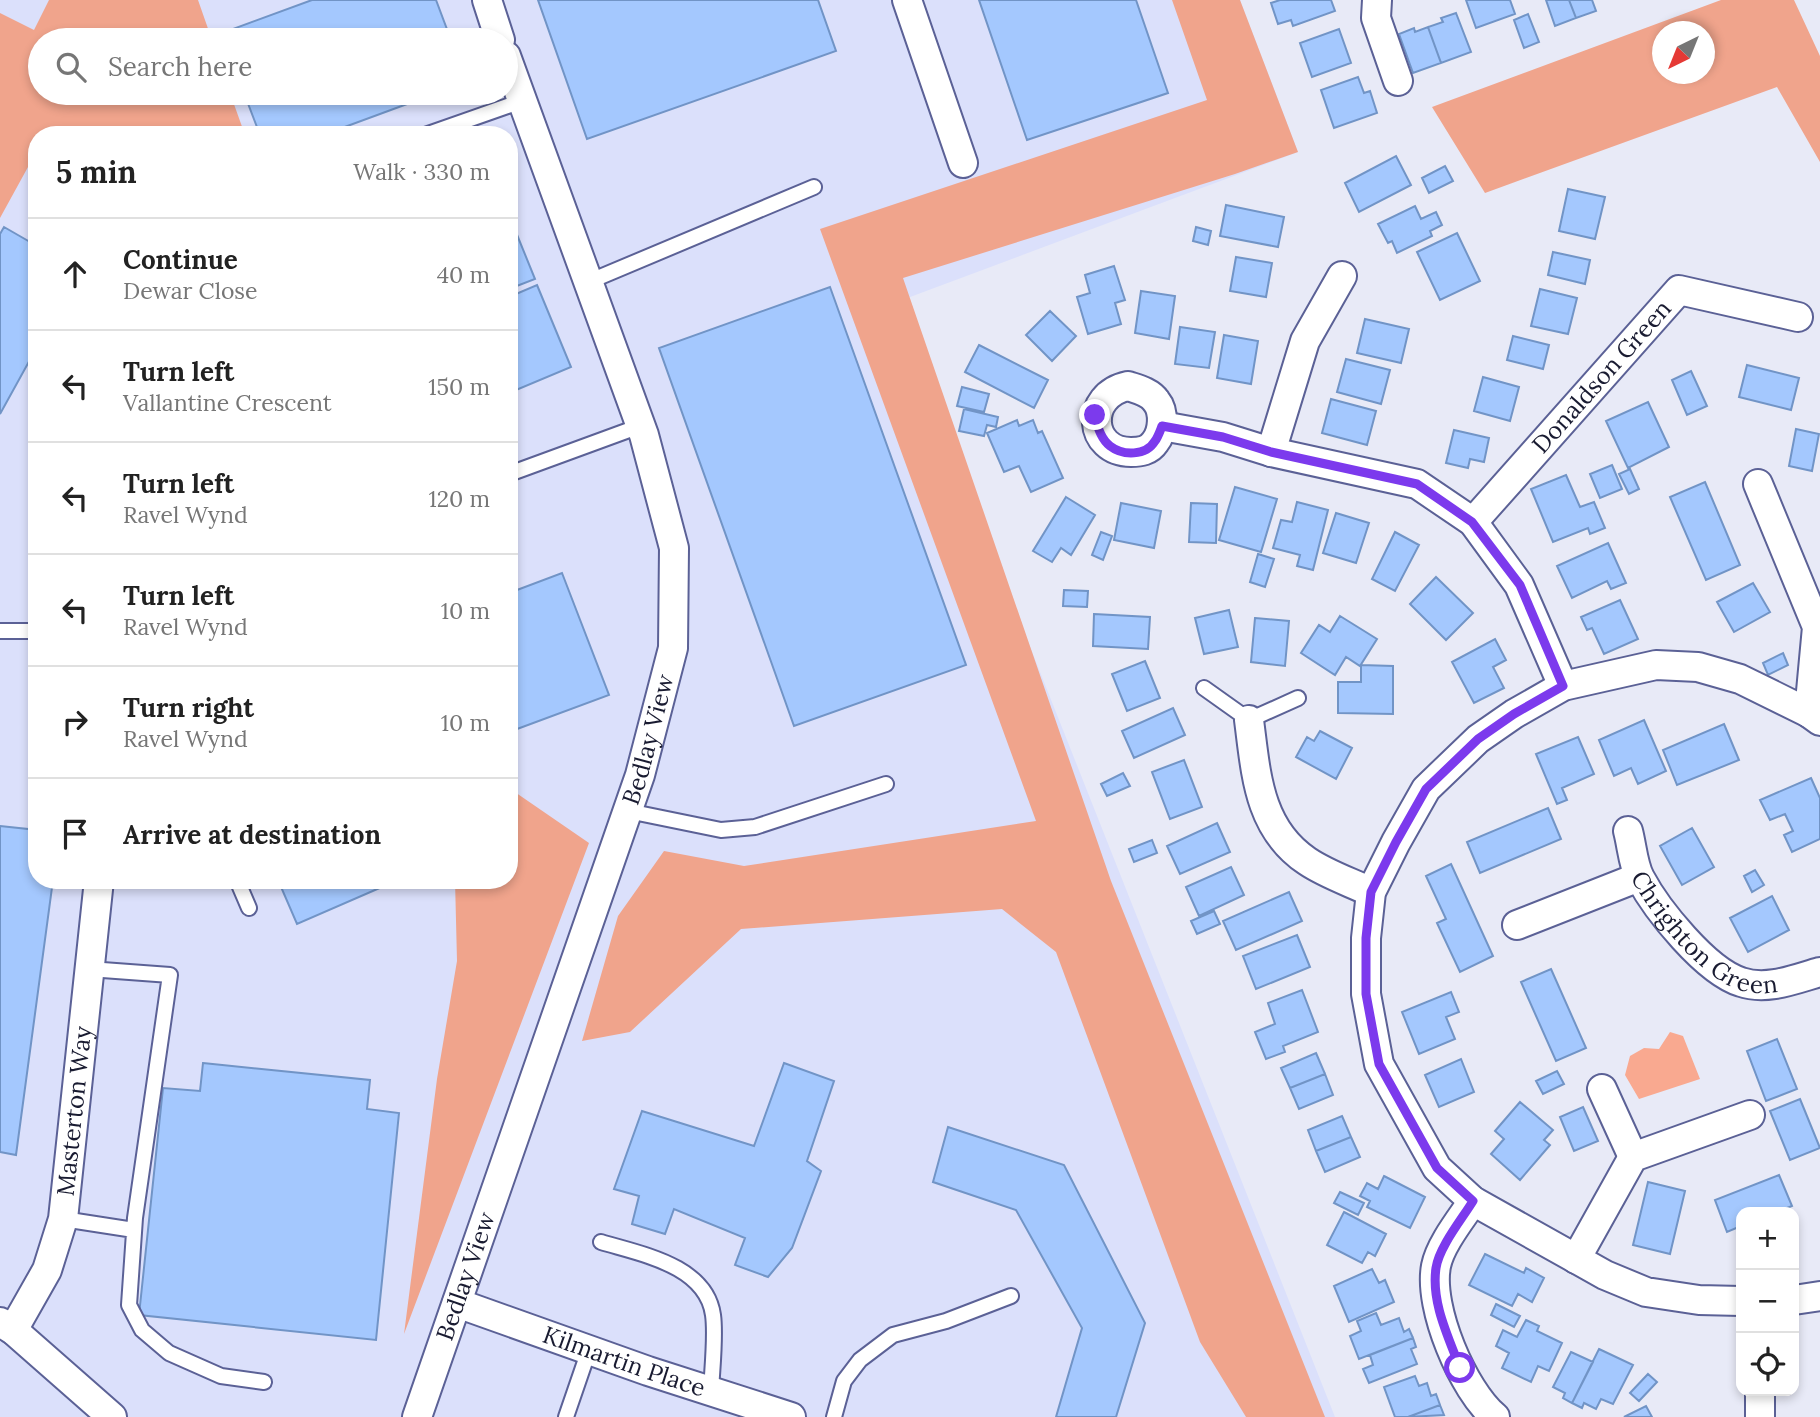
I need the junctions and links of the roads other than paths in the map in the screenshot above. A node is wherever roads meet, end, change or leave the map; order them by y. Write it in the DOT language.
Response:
graph roads {
  1 [pos="487,0"];
  2 [pos="907,0"];
  3 [pos="1377,0"];
  4 [pos="496,28"];
  5 [pos="1398,82"];
  6 [pos="518,90"];
  7 [pos="522,101"];
  8 [pos="518,102"];
  9 [pos="511,105"];
  10 [pos="451,126"];
  11 [pos="963,163"];
  12 [pos="814,187"];
  13 [pos="1342,276"];
  14 [pos="588,282"];
  15 [pos="1798,317"];
  16 [pos="640,426"];
  17 [pos="1162,426"];
  18 [pos="1271,452"];
  19 [pos="518,471"];
  20 [pos="1758,484"];
  21 [pos="1472,522"];
  22 [pos="0,631"];
  23 [pos="28,631"];
  24 [pos="1563,686"];
  25 [pos="1204,688"];
  26 [pos="1298,698"];
  27 [pos="1814,717"];
  28 [pos="1249,720"];
  29 [pos="886,784"];
  30 [pos="628,811"];
  31 [pos="1628,831"];
  32 [pos="1639,877"];
  33 [pos="98,889"];
  34 [pos="241,889"];
  35 [pos="1371,892"];
  36 [pos="249,908"];
  37 [pos="1517,925"];
  38 [pos="89,970"];
  39 [pos="1820,972"];
  40 [pos="1602,1089"];
  41 [pos="1750,1115"];
  42 [pos="1633,1157"];
  43 [pos="1473,1201"];
  44 [pos="63,1219"];
  45 [pos="134,1230"];
  46 [pos="601,1242"];
  47 [pos="1576,1259"];
  48 [pos="1011,1296"];
  49 [pos="1820,1296"];
  50 [pos="1799,1299"];
  51 [pos="1736,1301"];
  52 [pos="457,1303"];
  53 [pos="7,1326"];
  54 [pos="589,1350"];
  55 [pos="264,1382"];
  56 [pos="711,1392"];
  57 [pos="1760,1396"];
  58 [pos="112,1417"];
  59 [pos="417,1417"];
  60 [pos="566,1417"];
  61 [pos="791,1417"];
  62 [pos="834,1417"];
  63 [pos="1495,1417"];
  64 [pos="1760,1417"];
  1 -- 4 [label="street"];
  2 -- 11 [label="street"];
  3 -- 5 [label="street"];
  6 -- 7 [label="street, Bedlay View"];
  7 -- 8 [label="lane"];
  7 -- 14 [label="street, Bedlay View"];
  9 -- 10 [label="lane"];
  12 -- 14 [label="lane"];
  13 -- 18 [label="street"];
  14 -- 16 [label="street, Bedlay View"];
  15 -- 21 [label="street, Donaldson Green"];
  16 -- 19 [label="lane"];
  16 -- 30 [label="street, Bedlay View"];
  17 -- 18 [label="street"];
  18 -- 21 [label="street"];
  20 -- 27 [label="street"];
  21 -- 24 [label="street"];
  22 -- 23 [label="lane"];
  24 -- 27 [label="street"];
  24 -- 35 [label="street"];
  25 -- 28 [label="lane"];
  26 -- 28 [label="lane"];
  28 -- 35 [label="street"];
  29 -- 30 [label="lane"];
  30 -- 52 [label="street, Bedlay View"];
  31 -- 32 [label="street, Chrighton Green"];
  32 -- 37 [label="street"];
  32 -- 39 [label="street, Chrighton Green"];
  33 -- 38 [label="street, Masterton Way"];
  34 -- 36 [label="lane"];
  35 -- 43 [label="street"];
  38 -- 44 [label="street, Masterton Way"];
  38 -- 45 [label="lane"];
  40 -- 42 [label="street"];
  41 -- 42 [label="street"];
  42 -- 47 [label="street"];
  43 -- 47 [label="street"];
  43 -- 63 [label="street"];
  44 -- 45 [label="lane"];
  44 -- 53 [label="street, Masterton Way"];
  45 -- 55 [label="lane"];
  46 -- 56 [label="lane"];
  47 -- 51 [label="street"];
  48 -- 62 [label="lane"];
  49 -- 50 [label="street"];
  52 -- 54 [label="street, Kilmartin Place"];
  52 -- 59 [label="street, Bedlay View"];
  53 -- 58 [label="street"];
  54 -- 56 [label="street, Kilmartin Place"];
  54 -- 60 [label="lane"];
  56 -- 61 [label="street, Kilmartin Place"];
  57 -- 64 [label="street"];
}
